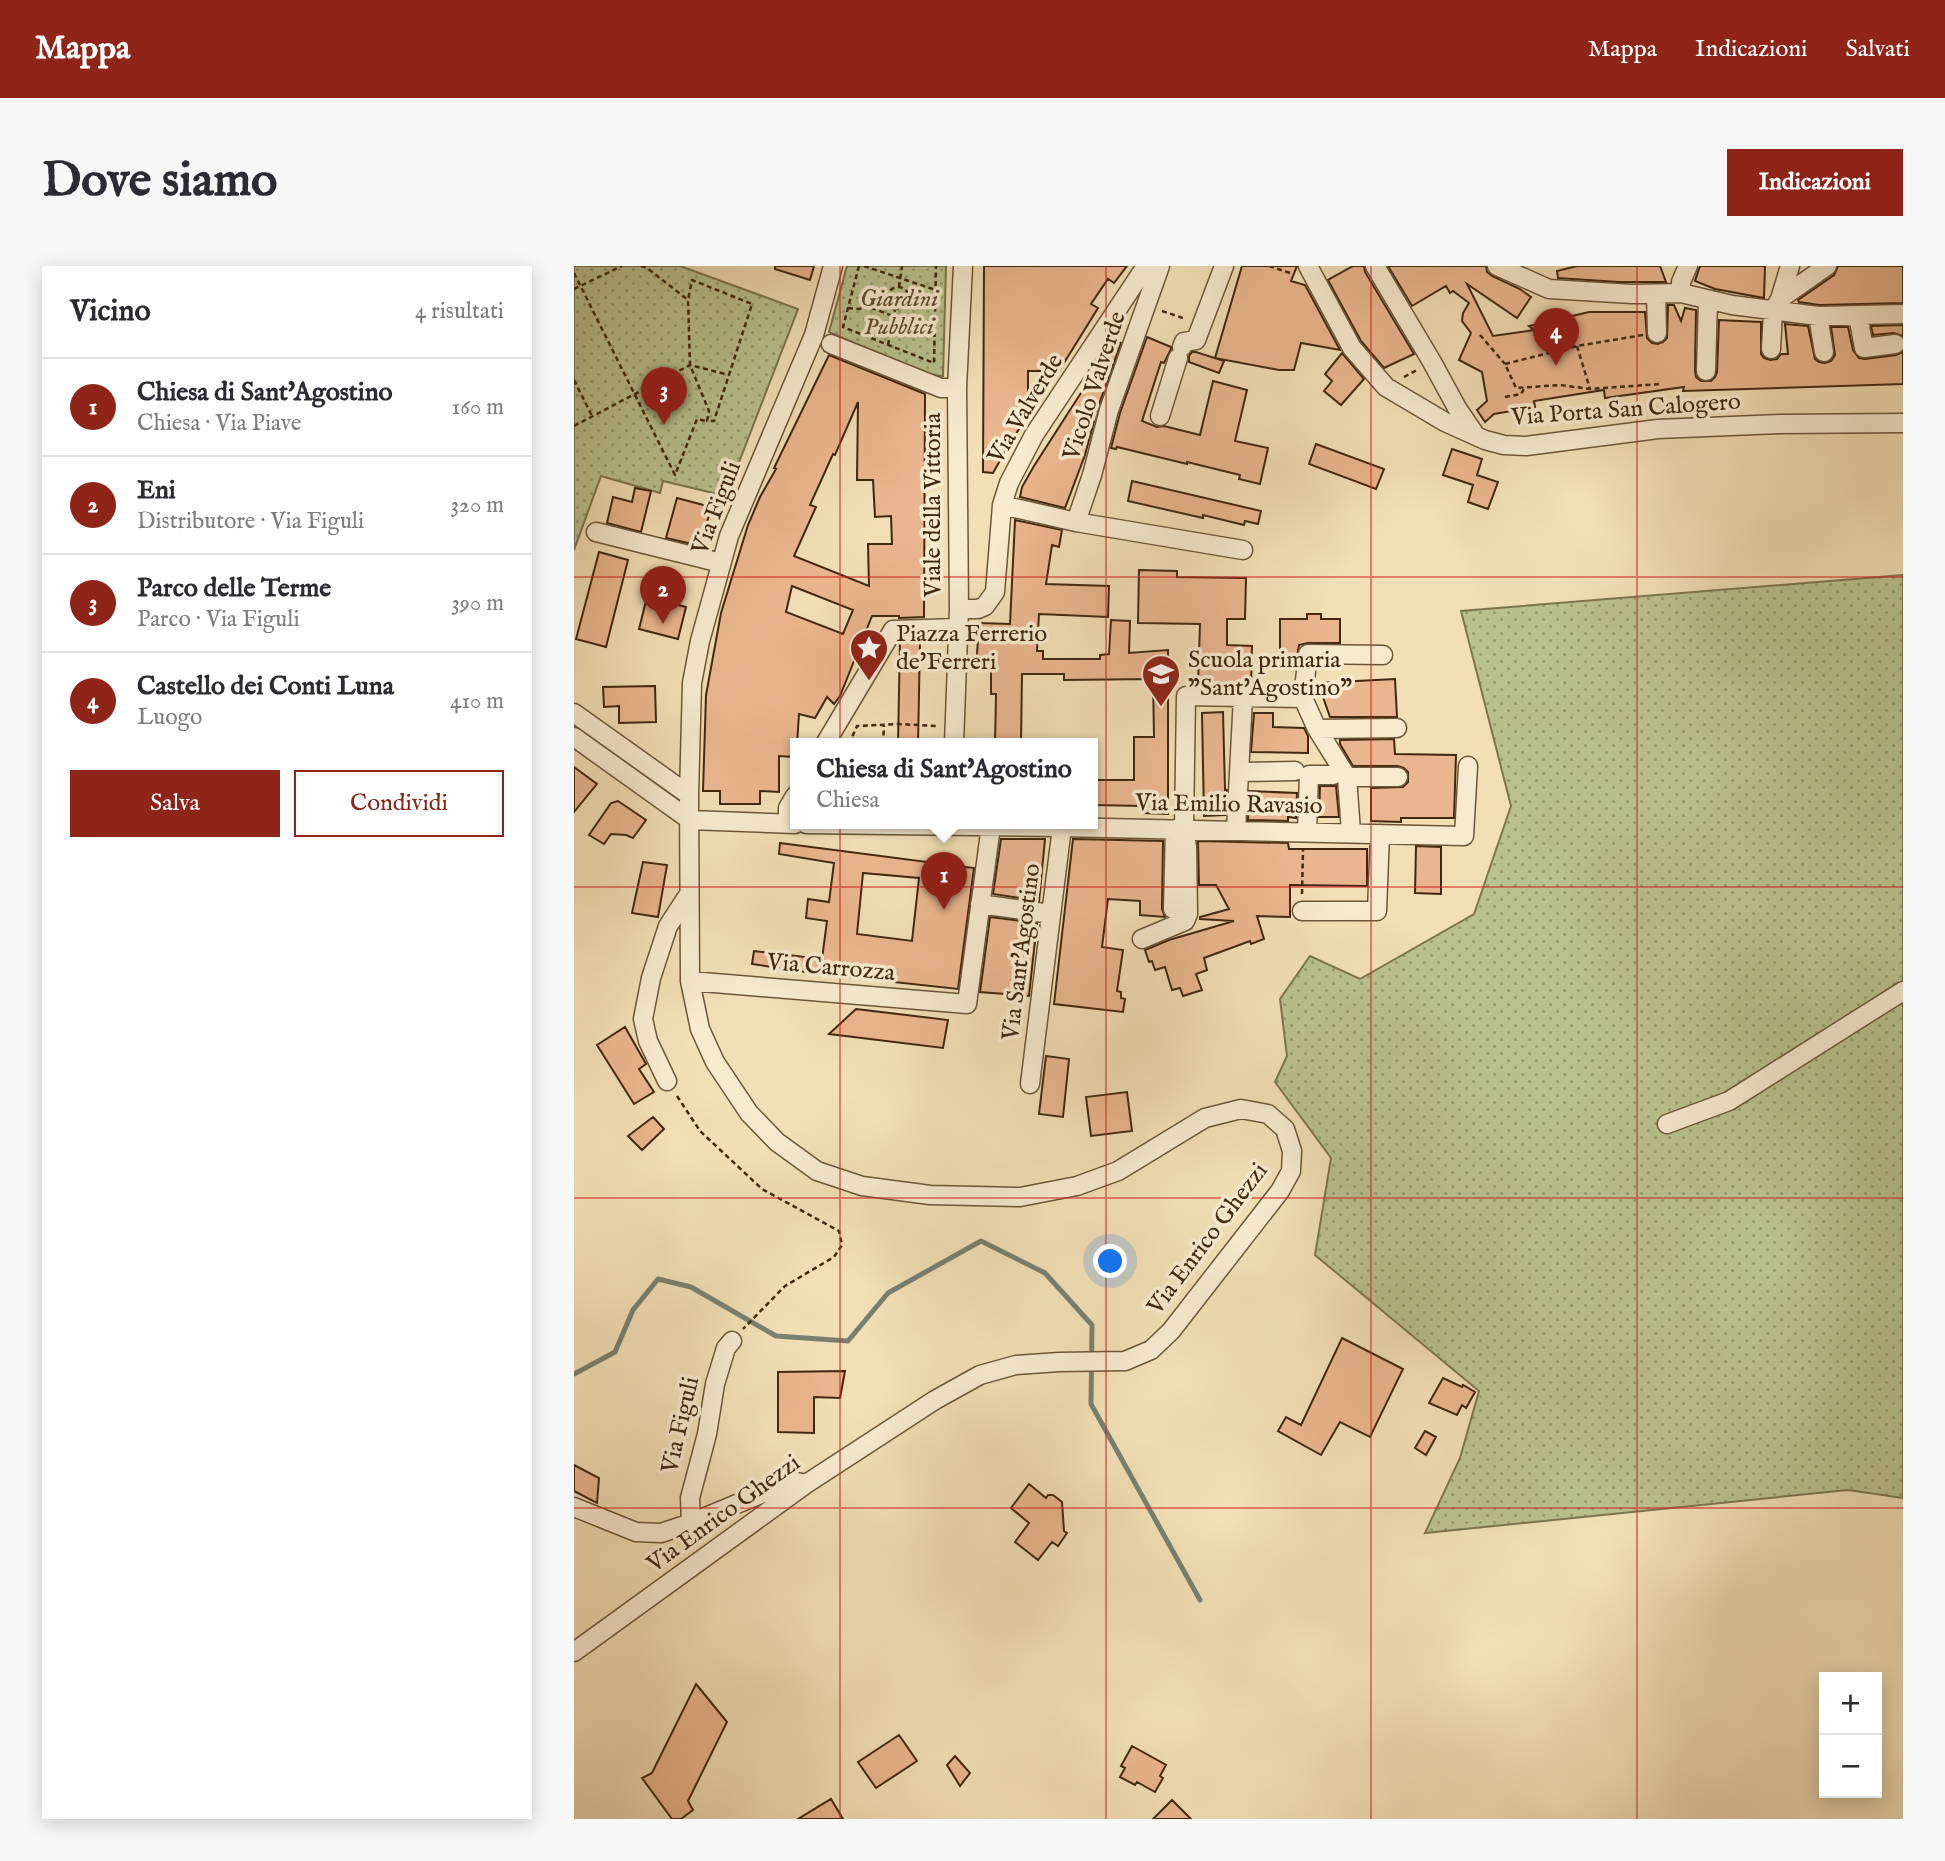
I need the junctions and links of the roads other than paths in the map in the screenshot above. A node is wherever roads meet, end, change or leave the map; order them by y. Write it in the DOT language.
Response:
graph roads {
  1 [pos="833,266"];
  2 [pos="963,266"];
  3 [pos="1146,266"];
  4 [pos="1160,266"];
  5 [pos="1223,266"];
  6 [pos="1308,266"];
  7 [pos="1376,266"];
  8 [pos="1497,266"];
  9 [pos="1688,266"];
  10 [pos="1790,266"];
  11 [pos="1827,266"];
  12 [pos="1681,293"];
  13 [pos="1656,294"];
  14 [pos="1708,300"];
  15 [pos="1776,305"];
  16 [pos="1903,314"];
  17 [pos="1818,316"];
  18 [pos="1858,316"];
  19 [pos="1657,333"];
  20 [pos="831,344"];
  21 [pos="1895,344"];
  22 [pos="1771,349"];
  23 [pos="1824,352"];
  24 [pos="1706,372"];
  25 [pos="957,388"];
  26 [pos="1160,416"];
  27 [pos="1903,423"];
  28 [pos="1476,436"];
  29 [pos="1002,505"];
  30 [pos="1076,522"];
  31 [pos="596,532"];
  32 [pos="1243,550"];
  33 [pos="721,563"];
  34 [pos="959,609"];
  35 [pos="958,628"];
  36 [pos="1383,655"];
  37 [pos="1243,697"];
  38 [pos="1303,698"];
  39 [pos="574,713"];
  40 [pos="1397,727"];
  41 [pos="1317,729"];
  42 [pos="954,735"];
  43 [pos="574,737"];
  44 [pos="829,738"];
  45 [pos="1468,766"];
  46 [pos="1295,771"];
  47 [pos="1239,772"];
  48 [pos="1340,776"];
  49 [pos="1398,777"];
  50 [pos="689,795"];
  51 [pos="690,820"];
  52 [pos="790,824"];
  53 [pos="1098,828"];
  54 [pos="991,829"];
  55 [pos="1062,829"];
  56 [pos="1179,829"];
  57 [pos="1236,831"];
  58 [pos="1307,831"];
  59 [pos="1351,832"];
  60 [pos="1380,834"];
  61 [pos="689,894"];
  62 [pos="980,904"];
  63 [pos="1173,909"];
  64 [pos="1302,911"];
  65 [pos="1051,914"];
  66 [pos="1142,939"];
  67 [pos="690,981"];
  68 [pos="1903,991"];
  69 [pos="667,1081"];
  70 [pos="1030,1084"];
  71 [pos="1667,1124"];
  72 [pos="732,1340"];
  73 [pos="806,1485"];
  74 [pos="574,1507"];
  75 [pos="691,1524"];
  76 [pos="574,1652"];
  1 -- 33 [label="street, Via Figuli"];
  2 -- 25 [label="street, Viale della Vittoria"];
  3 -- 29 [label="street, Via Valverde"];
  4 -- 30 [label="street, Vicolo Valverde"];
  5 -- 26 [label="street"];
  6 -- 28 [label="street, Via Porta San Calogero"];
  7 -- 28 [label="street"];
  8 -- 13 [label="street"];
  9 -- 12 [label="street"];
  10 -- 15 [label="street"];
  11 -- 15 [label="street"];
  12 -- 13 [label="street"];
  12 -- 14 [label="street"];
  13 -- 19 [label="street"];
  14 -- 15 [label="street"];
  14 -- 24 [label="street"];
  15 -- 17 [label="street"];
  15 -- 22 [label="street"];
  16 -- 18 [label="street"];
  17 -- 18 [label="street"];
  17 -- 23 [label="street"];
  18 -- 21 [label="street"];
  20 -- 25 [label="street"];
  25 -- 34 [label="street, Viale della Vittoria"];
  27 -- 28 [label="street, Via Porta San Calogero"];
  29 -- 30 [label="street"];
  29 -- 34 [label="street, Via Valverde"];
  30 -- 32 [label="street"];
  31 -- 33 [label="street"];
  33 -- 50 [label="street, Via Figuli"];
  34 -- 35 [label="street, Viale della Vittoria"];
  35 -- 42 [label="street, Viale della Vittoria"];
  35 -- 44 [label="street"];
  36 -- 38 [label="street"];
  37 -- 38 [label="street"];
  37 -- 47 [label="street"];
  37 -- 56 [label="street"];
  38 -- 41 [label="street"];
  39 -- 50 [label="street"];
  40 -- 41 [label="street"];
  41 -- 48 [label="street"];
  43 -- 51 [label="street"];
  45 -- 60 [label="street, Via Emilio Ravasio"];
  46 -- 47 [label="street"];
  47 -- 57 [label="street"];
  48 -- 49 [label="street"];
  48 -- 58 [label="street"];
  48 -- 59 [label="street"];
  50 -- 51 [label="street, Via Figuli"];
  51 -- 52 [label="street, Via Emilio Ravasio"];
  51 -- 61 [label="street, Via Enrico Ghezzi"];
  53 -- 56 [label="street, Via Emilio Ravasio"];
  54 -- 62 [label="street"];
  55 -- 65 [label="street, Via Sant'Agostino"];
  56 -- 57 [label="street, Via Emilio Ravasio"];
  56 -- 63 [label="street"];
  56 -- 66 [label="street"];
  57 -- 58 [label="street, Via Emilio Ravasio"];
  58 -- 59 [label="street, Via Emilio Ravasio"];
  59 -- 60 [label="street, Via Emilio Ravasio"];
  60 -- 64 [label="street"];
  61 -- 67 [label="street, Via Enrico Ghezzi"];
  61 -- 69 [label="street"];
  62 -- 65 [label="street"];
  62 -- 67 [label="street, Via Carrozza"];
  65 -- 70 [label="street, Via Sant'Agostino"];
  67 -- 73 [label="street, Via Enrico Ghezzi"];
  68 -- 71 [label="street"];
  72 -- 75 [label="street, Via Figuli"];
  73 -- 75 [label="street"];
  73 -- 76 [label="street, Via Enrico Ghezzi"];
  74 -- 75 [label="street"];
}
